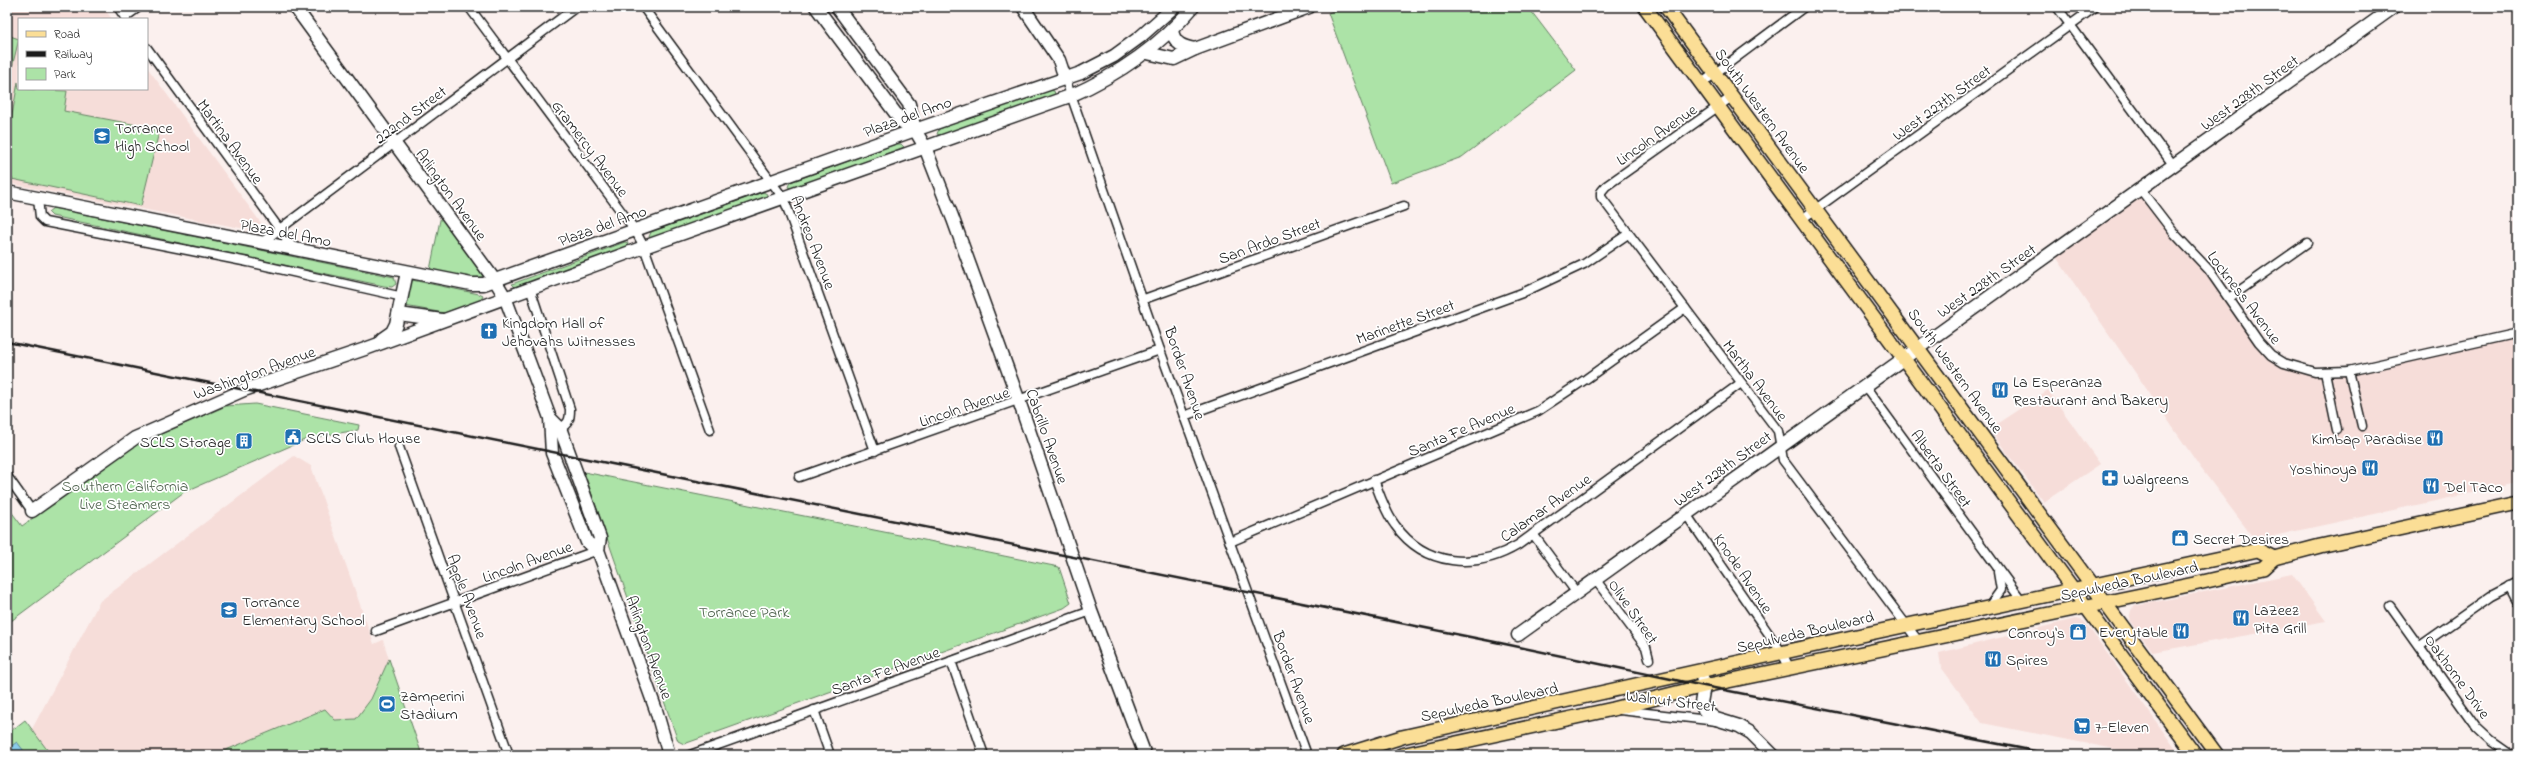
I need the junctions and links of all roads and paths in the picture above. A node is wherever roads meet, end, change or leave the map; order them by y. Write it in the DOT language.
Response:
graph roads {
  1 [pos="118,7"];
  2 [pos="139,7"];
  3 [pos="294,7"];
  4 [pos="469,7"];
  5 [pos="576,7"];
  6 [pos="643,7"];
  7 [pos="816,7"];
  8 [pos="837,7"];
  9 [pos="1023,7"];
  10 [pos="1174,7"];
  11 [pos="1193,7"];
  12 [pos="1309,7"];
  13 [pos="1645,7"];
  14 [pos="1666,7"];
  15 [pos="1804,7"];
  16 [pos="2057,7"];
  17 [pos="2095,7"];
  18 [pos="2394,7"];
  19 [pos="126,18"];
  20 [pos="2070,25"];
  21 [pos="1172,30"];
  22 [pos="148,49"];
  23 [pos="1195,49"];
  24 [pos="1147,53"];
  25 [pos="508,59"];
  26 [pos="1715,73"];
  27 [pos="1065,78"];
  28 [pos="1702,83"];
  29 [pos="1070,96"];
  30 [pos="1732,96"];
  31 [pos="1719,106"];
  32 [pos="914,130"];
  33 [pos="396,143"];
  34 [pos="925,147"];
  35 [pos="2174,166"];
  36 [pos="772,182"];
  37 [pos="2141,190"];
  38 [pos="7,192"];
  39 [pos="1601,197"];
  40 [pos="38,199"];
  41 [pos="784,199"];
  42 [pos="1404,206"];
  43 [pos="1816,210"];
  44 [pos="1802,219"];
  45 [pos="278,230"];
  46 [pos="635,230"];
  47 [pos="1628,234"];
  48 [pos="261,243"];
  49 [pos="2308,243"];
  50 [pos="644,247"];
  51 [pos="294,250"];
  52 [pos="407,272"];
  53 [pos="496,282"];
  54 [pos="530,288"];
  55 [pos="403,297"];
  56 [pos="505,298"];
  57 [pos="2229,298"];
  58 [pos="1144,299"];
  59 [pos="1685,308"];
  60 [pos="399,314"];
  61 [pos="444,320"];
  62 [pos="2518,333"];
  63 [pos="1918,347"];
  64 [pos="365,349"];
  65 [pos="1160,350"];
  66 [pos="1904,357"];
  67 [pos="2349,371"];
  68 [pos="2325,372"];
  69 [pos="1741,383"];
  70 [pos="1865,386"];
  71 [pos="1019,401"];
  72 [pos="1936,401"];
  73 [pos="1184,416"];
  74 [pos="550,418"];
  75 [pos="2362,426"];
  76 [pos="560,428"];
  77 [pos="710,430"];
  78 [pos="2337,430"];
  79 [pos="1980,431"];
  80 [pos="1780,446"];
  81 [pos="399,448"];
  82 [pos="875,451"];
  83 [pos="7,476"];
  84 [pos="799,477"];
  85 [pos="1374,480"];
  86 [pos="2518,503"];
  87 [pos="32,510"];
  88 [pos="1686,514"];
  89 [pos="1533,534"];
  90 [pos="1230,542"];
  91 [pos="598,550"];
  92 [pos="2274,558"];
  93 [pos="1997,567"];
  94 [pos="1595,579"];
  95 [pos="2518,582"];
  96 [pos="2093,586"];
  97 [pos="2509,586"];
  98 [pos="2075,589"];
  99 [pos="1576,592"];
  100 [pos="2022,601"];
  101 [pos="455,602"];
  102 [pos="2106,603"];
  103 [pos="2518,603"];
  104 [pos="2390,606"];
  105 [pos="2087,607"];
  106 [pos="1988,608"];
  107 [pos="1091,611"];
  108 [pos="1906,625"];
  109 [pos="376,631"];
  110 [pos="1518,635"];
  111 [pos="1919,642"];
  112 [pos="2420,646"];
  113 [pos="1782,653"];
  114 [pos="1649,659"];
  115 [pos="951,661"];
  116 [pos="1790,669"];
  117 [pos="1700,672"];
  118 [pos="1704,686"];
  119 [pos="1613,709"];
  120 [pos="814,710"];
  121 [pos="1726,722"];
  122 [pos="1468,723"];
  123 [pos="1471,740"];
  124 [pos="509,755"];
  125 [pos="670,755"];
  126 [pos="690,755"];
  127 [pos="830,755"];
  128 [pos="984,755"];
  129 [pos="1145,755"];
  130 [pos="1307,755"];
  131 [pos="1344,755"];
  132 [pos="1400,755"];
  133 [pos="1773,755"];
  134 [pos="2195,755"];
  135 [pos="2217,755"];
  136 [pos="2511,755"];
  1 -- 19 [label="street"];
  2 -- 19 [label="street"];
  3 -- 33 [label="street, Arlington Avenue"];
  4 -- 25 [label="street, Gramercy Avenue"];
  5 -- 25 [label="street, 222nd Street"];
  6 -- 36 [label="street, Andreo Avenue"];
  7 -- 32 [label="street, Cabrillo Avenue"];
  8 -- 32 [label="street, Cabrillo Avenue"];
  9 -- 27 [label="street, Border Avenue"];
  10 -- 27 [label="street, Plaza del Amo"];
  11 -- 21 [label="street"];
  12 -- 23 [label="street"];
  13 -- 28 [label="main road, South Western Avenue"];
  14 -- 26 [label="main road, South Western Avenue"];
  15 -- 26 [label="street"];
  16 -- 20 [label="street"];
  17 -- 20 [label="street, West 227th Street"];
  18 -- 35 [label="street, West 228th Street"];
  20 -- 35 [label="street"];
  20 -- 43 [label="street, West 227th Street"];
  21 -- 23 [label="street"];
  21 -- 24 [label="street"];
  22 -- 45 [label="street, Martina Avenue"];
  23 -- 24 [label="street"];
  24 -- 29 [label="street"];
  25 -- 33 [label="street, 222nd Street"];
  25 -- 46 [label="street, Gramercy Avenue"];
  26 -- 28 [label="street"];
  26 -- 30 [label="main road, South Western Avenue"];
  27 -- 29 [label="street, Border Avenue"];
  27 -- 32 [label="street, Plaza del Amo"];
  28 -- 31 [label="main road, South Western Avenue"];
  29 -- 34 [label="street"];
  29 -- 58 [label="street, Border Avenue"];
  30 -- 31 [label="street, Lincoln Avenue"];
  30 -- 43 [label="main road, South Western Avenue"];
  31 -- 39 [label="street, Lincoln Avenue"];
  31 -- 44 [label="main road, South Western Avenue"];
  32 -- 34 [label="street, Cabrillo Avenue"];
  32 -- 36 [label="street, Plaza del Amo"];
  33 -- 45 [label="street, 222nd Street"];
  33 -- 53 [label="street, Arlington Avenue"];
  34 -- 41 [label="street"];
  34 -- 71 [label="street, Cabrillo Avenue"];
  35 -- 37 [label="street, West 228th Street"];
  36 -- 41 [label="street, Andreo Avenue"];
  36 -- 46 [label="street, Plaza del Amo"];
  37 -- 57 [label="street, Lockness Avenue"];
  37 -- 63 [label="street, West 228th Street"];
  38 -- 40 [label="street, Plaza del Amo"];
  39 -- 47 [label="street, Martha Avenue"];
  40 -- 48 [label="street, Plaza del Amo"];
  40 -- 55 [label="street"];
  41 -- 50 [label="street"];
  41 -- 82 [label="street, Andreo Avenue"];
  42 -- 58 [label="street, San Ardo Street"];
  43 -- 44 [label="street, West 227th Street"];
  43 -- 63 [label="main road, South Western Avenue"];
  44 -- 66 [label="main road, South Western Avenue"];
  45 -- 48 [label="street, 222nd Street"];
  45 -- 51 [label="street, Martina Avenue"];
  46 -- 50 [label="street, Gramercy Avenue"];
  46 -- 53 [label="street, Plaza del Amo"];
  47 -- 59 [label="street, Martha Avenue"];
  47 -- 73 [label="street, Marinette Street"];
  48 -- 51 [label="street, Plaza del Amo"];
  49 -- 57 [label="street"];
  50 -- 54 [label="street"];
  50 -- 77 [label="street, Gramercy Avenue"];
  51 -- 52 [label="street, Plaza del Amo"];
  52 -- 53 [label="street, Plaza del Amo"];
  52 -- 55 [label="street"];
  53 -- 56 [label="street, Arlington Avenue"];
  54 -- 56 [label="street"];
  54 -- 76 [label="street"];
  55 -- 60 [label="street"];
  56 -- 61 [label="street, Washington Avenue"];
  56 -- 74 [label="street, Arlington Avenue"];
  57 -- 68 [label="street, Lockness Avenue"];
  58 -- 65 [label="street, Border Avenue"];
  59 -- 69 [label="street, Martha Avenue"];
  59 -- 85 [label="street, Santa Fe Avenue"];
  60 -- 61 [label="street"];
  60 -- 64 [label="street"];
  61 -- 64 [label="street, Washington Avenue"];
  62 -- 67 [label="street, Lockness Avenue"];
  63 -- 66 [label="street, West 228th Street"];
  63 -- 79 [label="main road, South Western Avenue"];
  64 -- 87 [label="street, Washington Avenue"];
  65 -- 71 [label="street, Lincoln Avenue"];
  65 -- 73 [label="street, Border Avenue"];
  66 -- 70 [label="street, West 228th Street"];
  66 -- 72 [label="main road, South Western Avenue"];
  67 -- 68 [label="street, Lockness Avenue"];
  67 -- 75 [label="street"];
  68 -- 78 [label="street"];
  69 -- 80 [label="street, Martha Avenue"];
  69 -- 89 [label="street, Calamar Avenue"];
  70 -- 80 [label="street, West 228th Street"];
  70 -- 93 [label="street, Alberta Street"];
  71 -- 82 [label="street, Lincoln Avenue"];
  71 -- 107 [label="street, Cabrillo Avenue"];
  72 -- 79 [label="main road"];
  72 -- 98 [label="main road, South Western Avenue"];
  73 -- 90 [label="street, Border Avenue"];
  74 -- 76 [label="street, Arlington Avenue"];
  74 -- 91 [label="street, Arlington Avenue"];
  76 -- 91 [label="street, Arlington Avenue"];
  79 -- 96 [label="main road, South Western Avenue"];
  80 -- 88 [label="street, West 228th Street"];
  80 -- 108 [label="street, Martha Avenue"];
  81 -- 101 [label="street, Apple Avenue"];
  82 -- 84 [label="street, Lincoln Avenue"];
  83 -- 87 [label="street"];
  85 -- 89 [label="street, Calamar Avenue"];
  85 -- 90 [label="street, Santa Fe Avenue"];
  86 -- 92 [label="main road, Sepulveda Boulevard"];
  88 -- 94 [label="street, West 228th Street"];
  88 -- 113 [label="street, Knode Avenue"];
  89 -- 99 [label="street"];
  90 -- 130 [label="street, Border Avenue"];
  91 -- 101 [label="street, Lincoln Avenue"];
  91 -- 125 [label="street, Arlington Avenue"];
  92 -- 96 [label="main road, Sepulveda Boulevard"];
  92 -- 102 [label="main road, Sepulveda Boulevard"];
  93 -- 100 [label="street, Alberta Street"];
  93 -- 106 [label="street, Alberta Street"];
  94 -- 99 [label="street, West 228th Street"];
  94 -- 114 [label="street, Olive Street"];
  95 -- 97 [label="street"];
  96 -- 98 [label="main road, Sepulveda Boulevard"];
  96 -- 102 [label="main road, South Western Avenue"];
  97 -- 103 [label="street"];
  97 -- 112 [label="street"];
  98 -- 100 [label="main road, Sepulveda Boulevard"];
  98 -- 105 [label="main road, South Western Avenue"];
  99 -- 110 [label="street, West 228th Street"];
  100 -- 106 [label="main road, Sepulveda Boulevard"];
  101 -- 109 [label="street, Lincoln Avenue"];
  101 -- 124 [label="street, Apple Avenue"];
  102 -- 105 [label="main road, Sepulveda Boulevard"];
  102 -- 135 [label="main road, South Western Avenue"];
  104 -- 112 [label="street, Oakhorne Drive"];
  105 -- 111 [label="main road, Sepulveda Boulevard"];
  105 -- 134 [label="main road, South Western Avenue"];
  106 -- 108 [label="main road, Sepulveda Boulevard"];
  107 -- 115 [label="street, Santa Fe Avenue"];
  107 -- 129 [label="street, Cabrillo Avenue"];
  108 -- 111 [label="street, Martha Avenue"];
  108 -- 113 [label="main road, Sepulveda Boulevard"];
  111 -- 116 [label="main road, Sepulveda Boulevard"];
  112 -- 136 [label="street, Oakhorne Drive"];
  113 -- 116 [label="street, Knode Avenue"];
  113 -- 117 [label="main road, Sepulveda Boulevard"];
  115 -- 120 [label="street, Santa Fe Avenue"];
  115 -- 128 [label="street"];
  116 -- 118 [label="main road, Sepulveda Boulevard"];
  117 -- 118 [label="street, Walnut Street"];
  117 -- 122 [label="main road, Sepulveda Boulevard"];
  118 -- 119 [label="main road, Sepulveda Boulevard"];
  118 -- 121 [label="street, Walnut Street"];
  119 -- 121 [label="street, Walnut Street"];
  119 -- 123 [label="main road, Sepulveda Boulevard"];
  120 -- 126 [label="street, Santa Fe Avenue"];
  120 -- 127 [label="street"];
  121 -- 133 [label="street, Walnut Street"];
  122 -- 123 [label="main road"];
  122 -- 131 [label="main road, Sepulveda Boulevard"];
  123 -- 132 [label="main road, Sepulveda Boulevard"];
}
